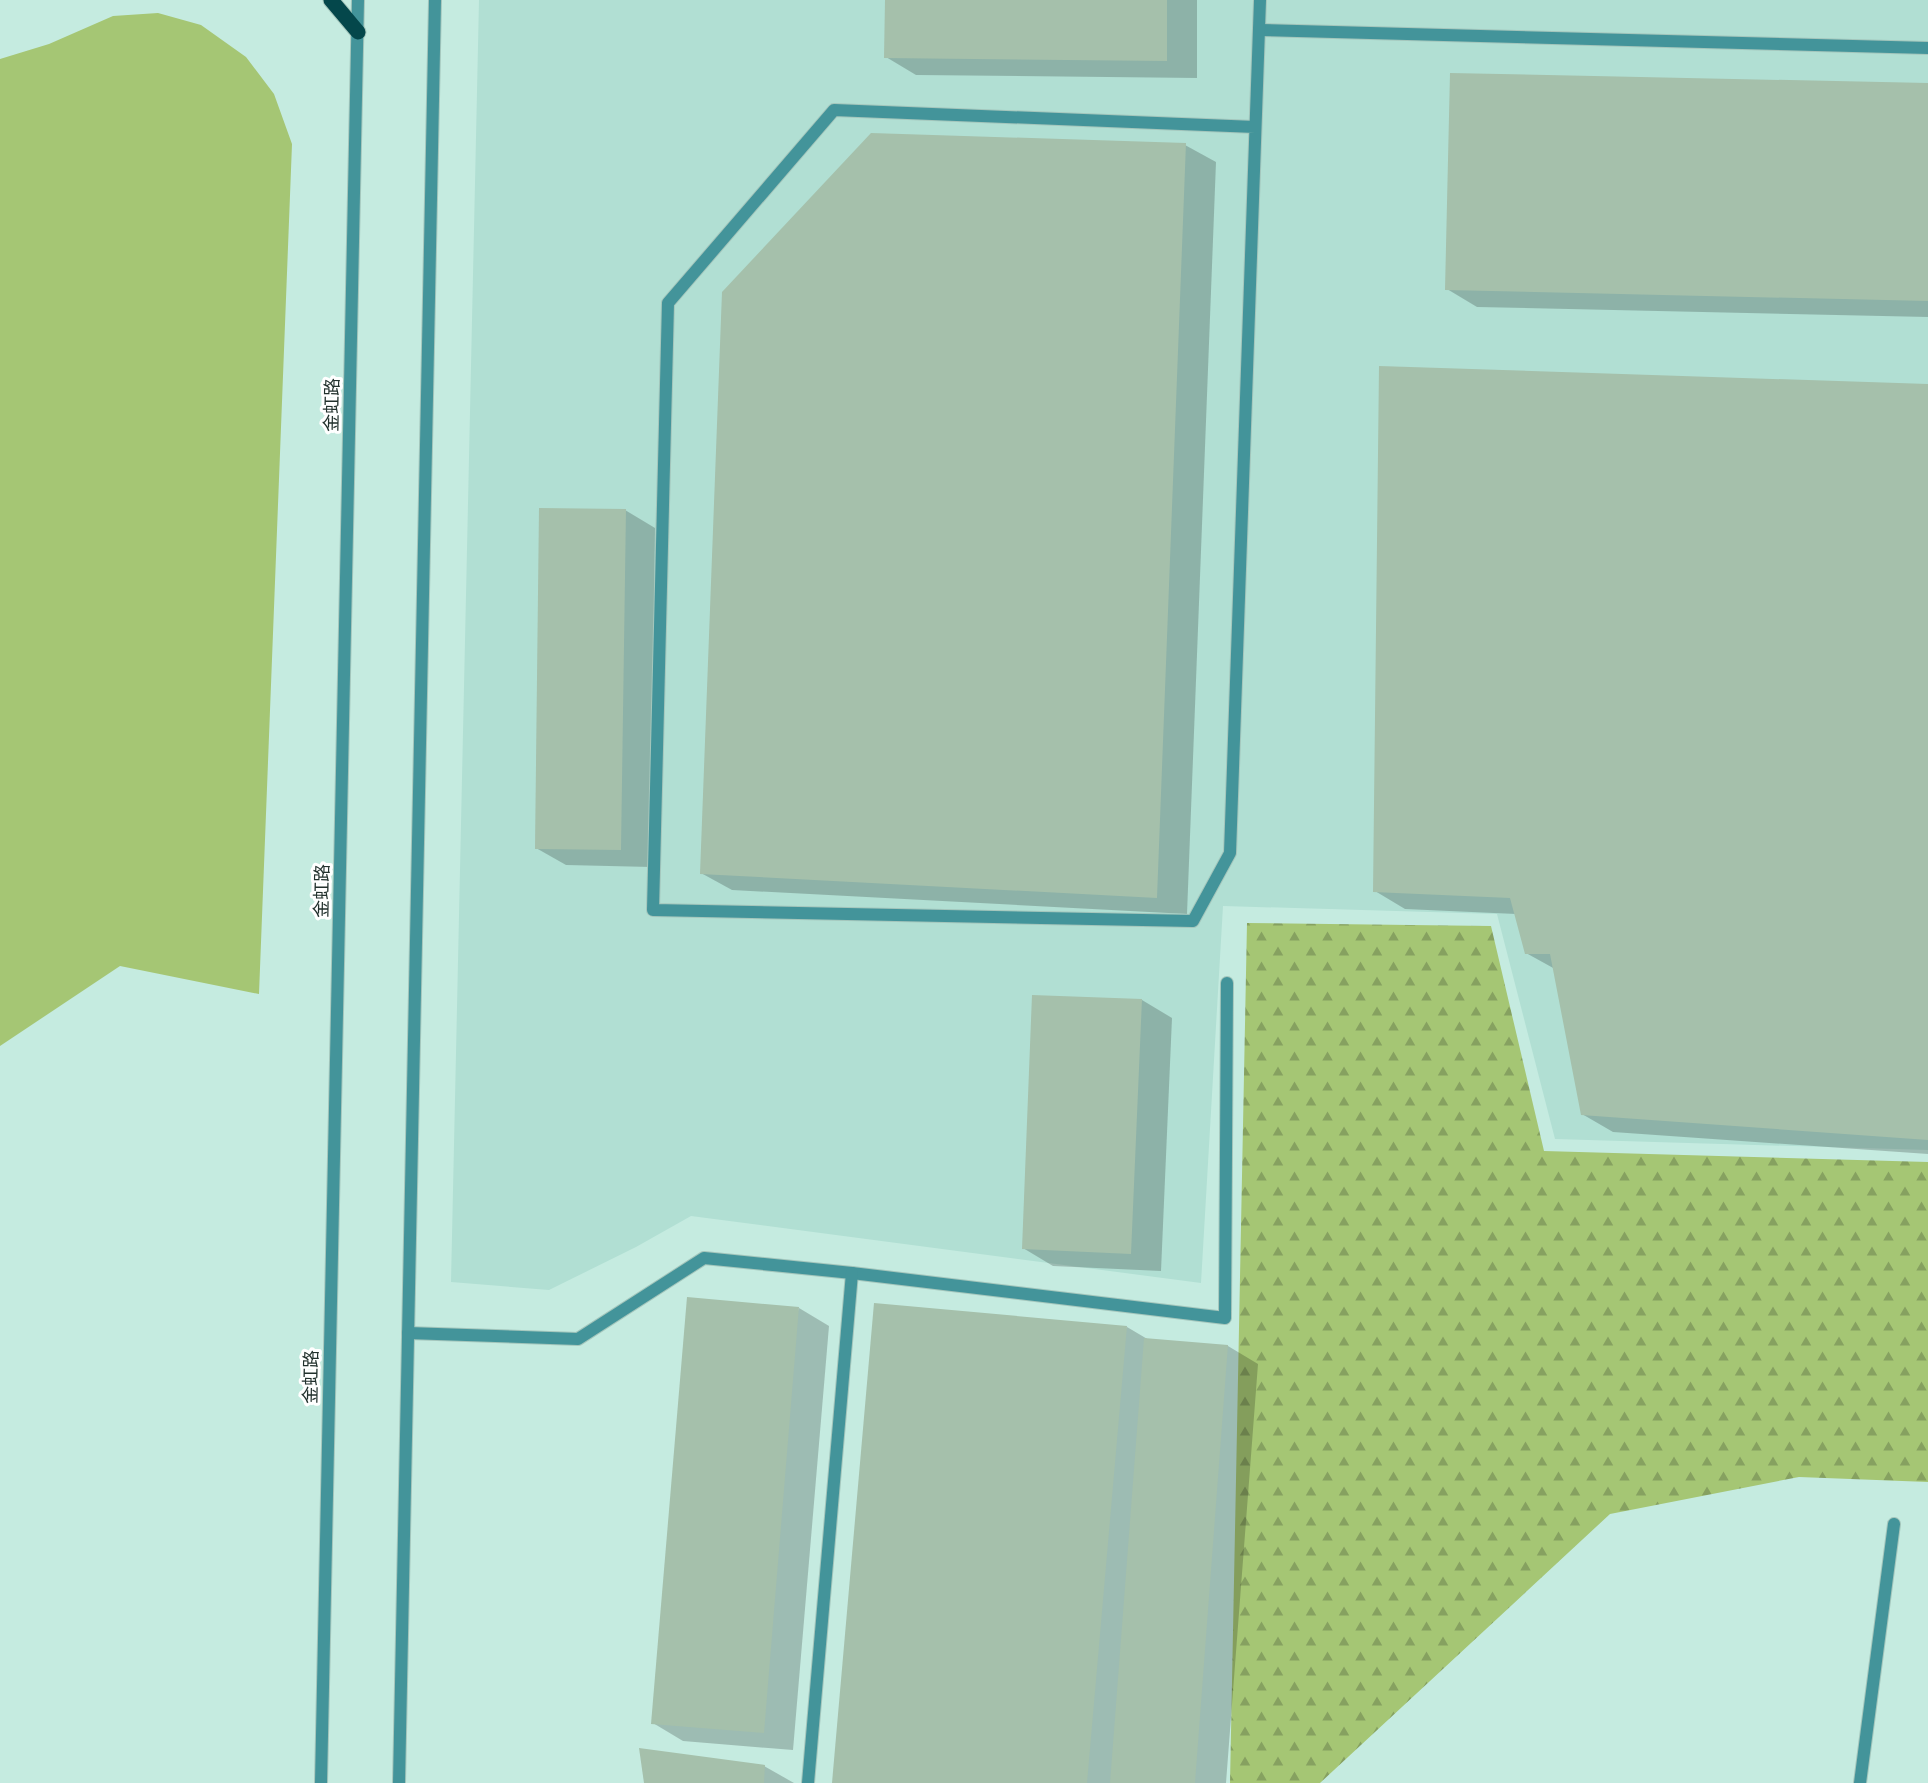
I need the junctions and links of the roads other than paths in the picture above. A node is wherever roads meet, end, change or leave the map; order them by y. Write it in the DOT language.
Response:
graph roads {
  1 [pos="331,0"];
  2 [pos="358,0"];
  3 [pos="435,0"];
  4 [pos="1260,0"];
  5 [pos="1259,30"];
  6 [pos="358,32"];
  7 [pos="1928,48"];
  8 [pos="1255,127"];
  9 [pos="1227,983"];
  10 [pos="852,1273"];
  11 [pos="408,1333"];
  12 [pos="1894,1524"];
  13 [pos="321,1783"];
  14 [pos="399,1783"];
  15 [pos="808,1783"];
  16 [pos="1860,1783"];
  1 -- 6 [label="main road"];
  2 -- 6 [label="street, 金虹路"];
  3 -- 11 [label="street"];
  4 -- 5 [label="street"];
  5 -- 7 [label="street"];
  5 -- 8 [label="street"];
  6 -- 13 [label="street, 金虹路"];
  8 -- 8 [label="street"];
  9 -- 10 [label="street"];
  10 -- 11 [label="street"];
  10 -- 15 [label="street"];
  11 -- 14 [label="street"];
  12 -- 16 [label="street"];
}
